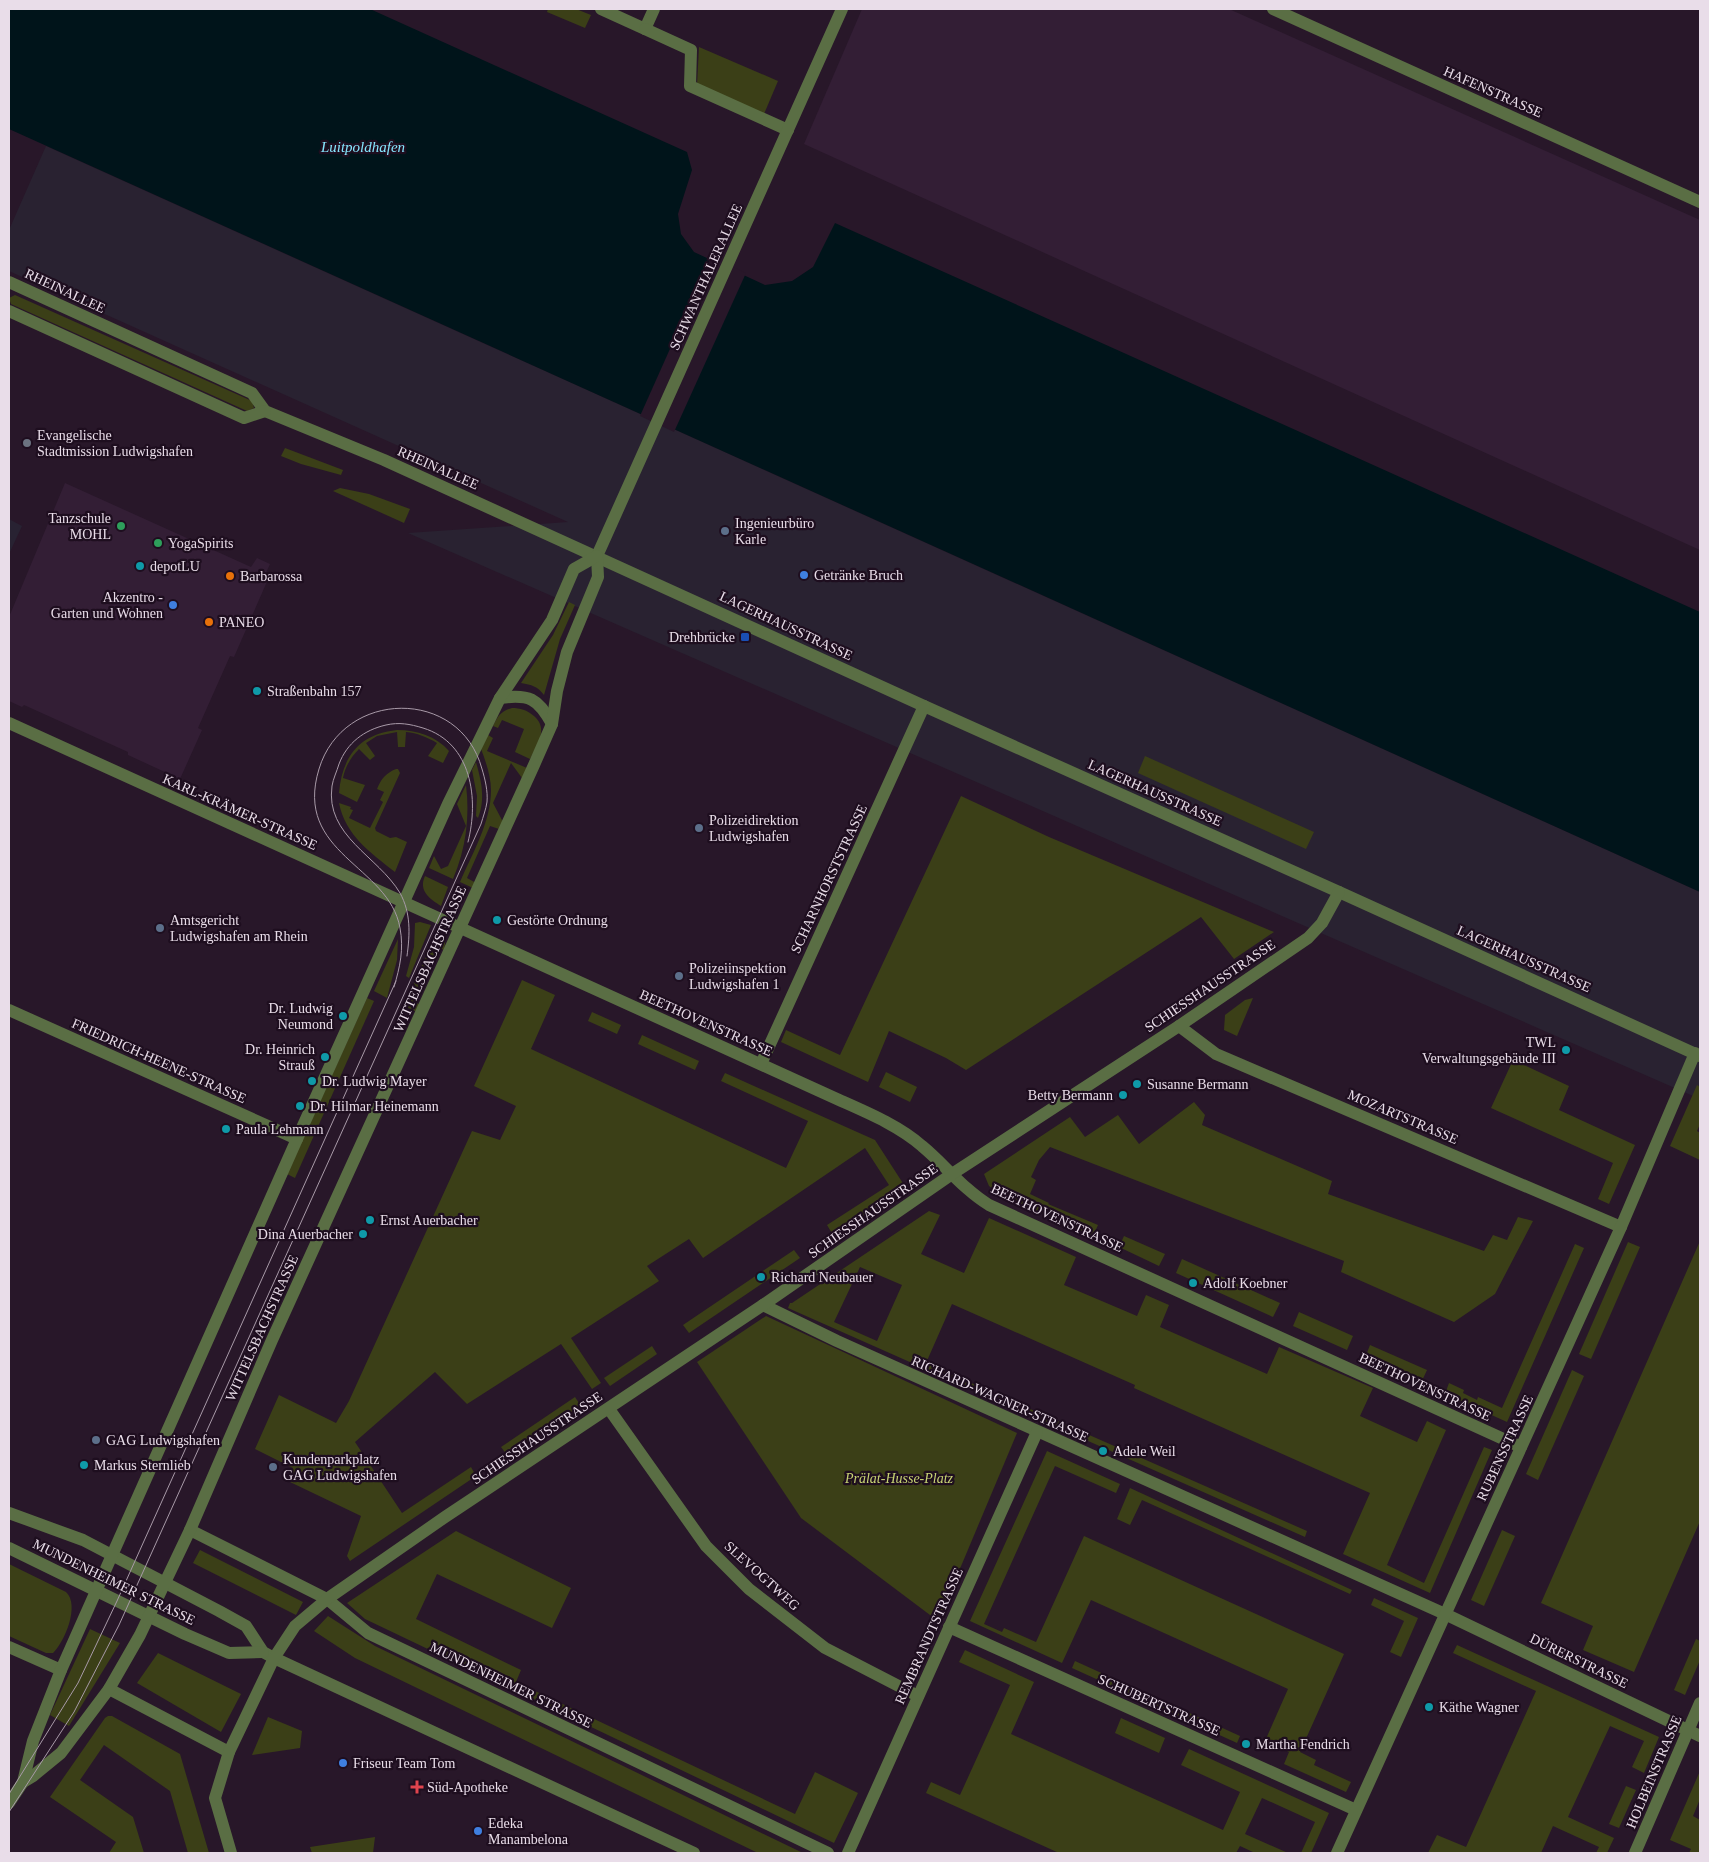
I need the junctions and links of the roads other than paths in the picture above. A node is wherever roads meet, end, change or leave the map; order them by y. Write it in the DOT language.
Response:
graph roads {
  1 [pos="601,9"];
  2 [pos="654,9"];
  3 [pos="842,9"];
  4 [pos="1273,9"];
  5 [pos="645,29"];
  6 [pos="788,130"];
  7 [pos="1700,202"];
  8 [pos="9,282"];
  9 [pos="9,312"];
  10 [pos="265,411"];
  11 [pos="597,556"];
  12 [pos="500,698"];
  13 [pos="924,706"];
  14 [pos="9,723"];
  15 [pos="552,724"];
  16 [pos="1339,892"];
  17 [pos="403,903"];
  18 [pos="460,928"];
  19 [pos="9,1010"];
  20 [pos="1179,1026"];
  21 [pos="1698,1055"];
  22 [pos="761,1064"];
  23 [pos="297,1139"];
  24 [pos="952,1174"];
  25 [pos="1621,1227"];
  26 [pos="763,1305"];
  27 [pos="608,1408"];
  28 [pos="1037,1432"];
  29 [pos="1522,1448"];
  30 [pos="9,1513"];
  31 [pos="190,1530"];
  32 [pos="9,1548"];
  33 [pos="112,1556"];
  34 [pos="165,1582"];
  35 [pos="97,1591"];
  36 [pos="327,1599"];
  37 [pos="1445,1614"];
  38 [pos="149,1616"];
  39 [pos="949,1627"];
  40 [pos="9,1646"];
  41 [pos="269,1655"];
  42 [pos="61,1670"];
  43 [pos="109,1689"];
  44 [pos="918,1696"];
  45 [pos="1700,1703"];
  46 [pos="1688,1730"];
  47 [pos="1700,1736"];
  48 [pos="229,1752"];
  49 [pos="23,1782"];
  50 [pos="9,1803"];
  51 [pos="1356,1810"];
  52 [pos="671,1848"];
  53 [pos="231,1853"];
  54 [pos="694,1853"];
  55 [pos="828,1853"];
  56 [pos="848,1853"];
  57 [pos="1336,1853"];
  58 [pos="1635,1853"];
  1 -- 5 [label="street"];
  2 -- 5 [label="street"];
  3 -- 6 [label="street, SCHWANTHALERALLEE"];
  4 -- 7 [label="street, HAFENSTRASSE"];
  5 -- 6 [label="street"];
  6 -- 11 [label="street, SCHWANTHALERALLEE"];
  8 -- 10 [label="street, RHEINALLEE"];
  9 -- 10 [label="street"];
  10 -- 11 [label="street, RHEINALLEE"];
  11 -- 12 [label="street, WITTELSBACHSTRASSE"];
  11 -- 13 [label="street, LAGERHAUSSTRASSE"];
  11 -- 15 [label="street, WITTELSBACHSTRASSE"];
  12 -- 15 [label="street"];
  12 -- 17 [label="street, WITTELSBACHSTRASSE"];
  13 -- 16 [label="street, LAGERHAUSSTRASSE"];
  13 -- 22 [label="street, SCHARNHORSTSTRASSE"];
  14 -- 17 [label="street, KARL-KRÄMER-STRASSE"];
  15 -- 18 [label="street, WITTELSBACHSTRASSE"];
  16 -- 20 [label="street, SCHIESSHAUSSTRASSE"];
  16 -- 21 [label="street, LAGERHAUSSTRASSE"];
  17 -- 18 [label="street, KARL-KRÄMER-STRASSE"];
  17 -- 23 [label="street, WITTELSBACHSTRASSE"];
  18 -- 22 [label="street, BEETHOVENSTRASSE"];
  18 -- 31 [label="street, WITTELSBACHSTRASSE"];
  19 -- 23 [label="street, FRIEDRICH-HEENE-STRASSE"];
  20 -- 24 [label="street, SCHIESSHAUSSTRASSE"];
  20 -- 25 [label="street, MOZARTSTRASSE"];
  21 -- 25 [label="street, RUBENSSTRASSE"];
  22 -- 24 [label="street, BEETHOVENSTRASSE"];
  23 -- 33 [label="street, WITTELSBACHSTRASSE"];
  24 -- 26 [label="street, SCHIESSHAUSSTRASSE"];
  24 -- 29 [label="street, BEETHOVENSTRASSE"];
  25 -- 29 [label="street, RUBENSSTRASSE"];
  26 -- 27 [label="street, SCHIESSHAUSSTRASSE"];
  26 -- 28 [label="street, RICHARD-WAGNER-STRASSE"];
  27 -- 36 [label="street, SCHIESSHAUSSTRASSE"];
  27 -- 44 [label="street, SLEVOGTWEG"];
  28 -- 37 [label="street, RICHARD-WAGNER-STRASSE"];
  28 -- 39 [label="street, REMBRANDTSTRASSE"];
  29 -- 37 [label="street, RUBENSSTRASSE"];
  30 -- 33 [label="street, MUNDENHEIMER STRASSE"];
  31 -- 34 [label="street, WITTELSBACHSTRASSE"];
  31 -- 36 [label="street, MUNDENHEIMER STRASSE"];
  32 -- 35 [label="street, MUNDENHEIMER STRASSE"];
  33 -- 34 [label="street, MUNDENHEIMER STRASSE"];
  33 -- 35 [label="street, WITTELSBACHSTRASSE"];
  34 -- 38 [label="street, WITTELSBACHSTRASSE"];
  34 -- 41 [label="street, MUNDENHEIMER STRASSE"];
  35 -- 38 [label="street, MUNDENHEIMER STRASSE"];
  35 -- 42 [label="street, WITTELSBACHSTRASSE"];
  36 -- 41 [label="street, SCHIESSHAUSSTRASSE"];
  36 -- 55 [label="street, MUNDENHEIMER STRASSE"];
  37 -- 46 [label="street, DÜRERSTRASSE"];
  37 -- 51 [label="street, RUBENSSTRASSE"];
  38 -- 41 [label="street, MUNDENHEIMER STRASSE"];
  38 -- 43 [label="street, WITTELSBACHSTRASSE"];
  39 -- 44 [label="street, REMBRANDTSTRASSE"];
  39 -- 51 [label="street, SCHUBERTSTRASSE"];
  40 -- 42 [label="street"];
  41 -- 48 [label="street, SCHIESSHAUSSTRASSE"];
  41 -- 52 [label="street, MUNDENHEIMER STRASSE"];
  42 -- 49 [label="street, WITTELSBACHSTRASSE"];
  43 -- 48 [label="street"];
  43 -- 49 [label="street, WITTELSBACHSTRASSE"];
  44 -- 56 [label="street, REMBRANDTSTRASSE"];
  45 -- 46 [label="street, HOLBEINSTRASSE"];
  46 -- 47 [label="street, DÜRERSTRASSE"];
  46 -- 58 [label="street, HOLBEINSTRASSE"];
  48 -- 53 [label="street, SCHIESSHAUSSTRASSE"];
  49 -- 50 [label="street, WITTELSBACHSTRASSE"];
  51 -- 57 [label="street, RUBENSSTRASSE"];
  52 -- 54 [label="street, MUNDENHEIMER STRASSE"];
}
